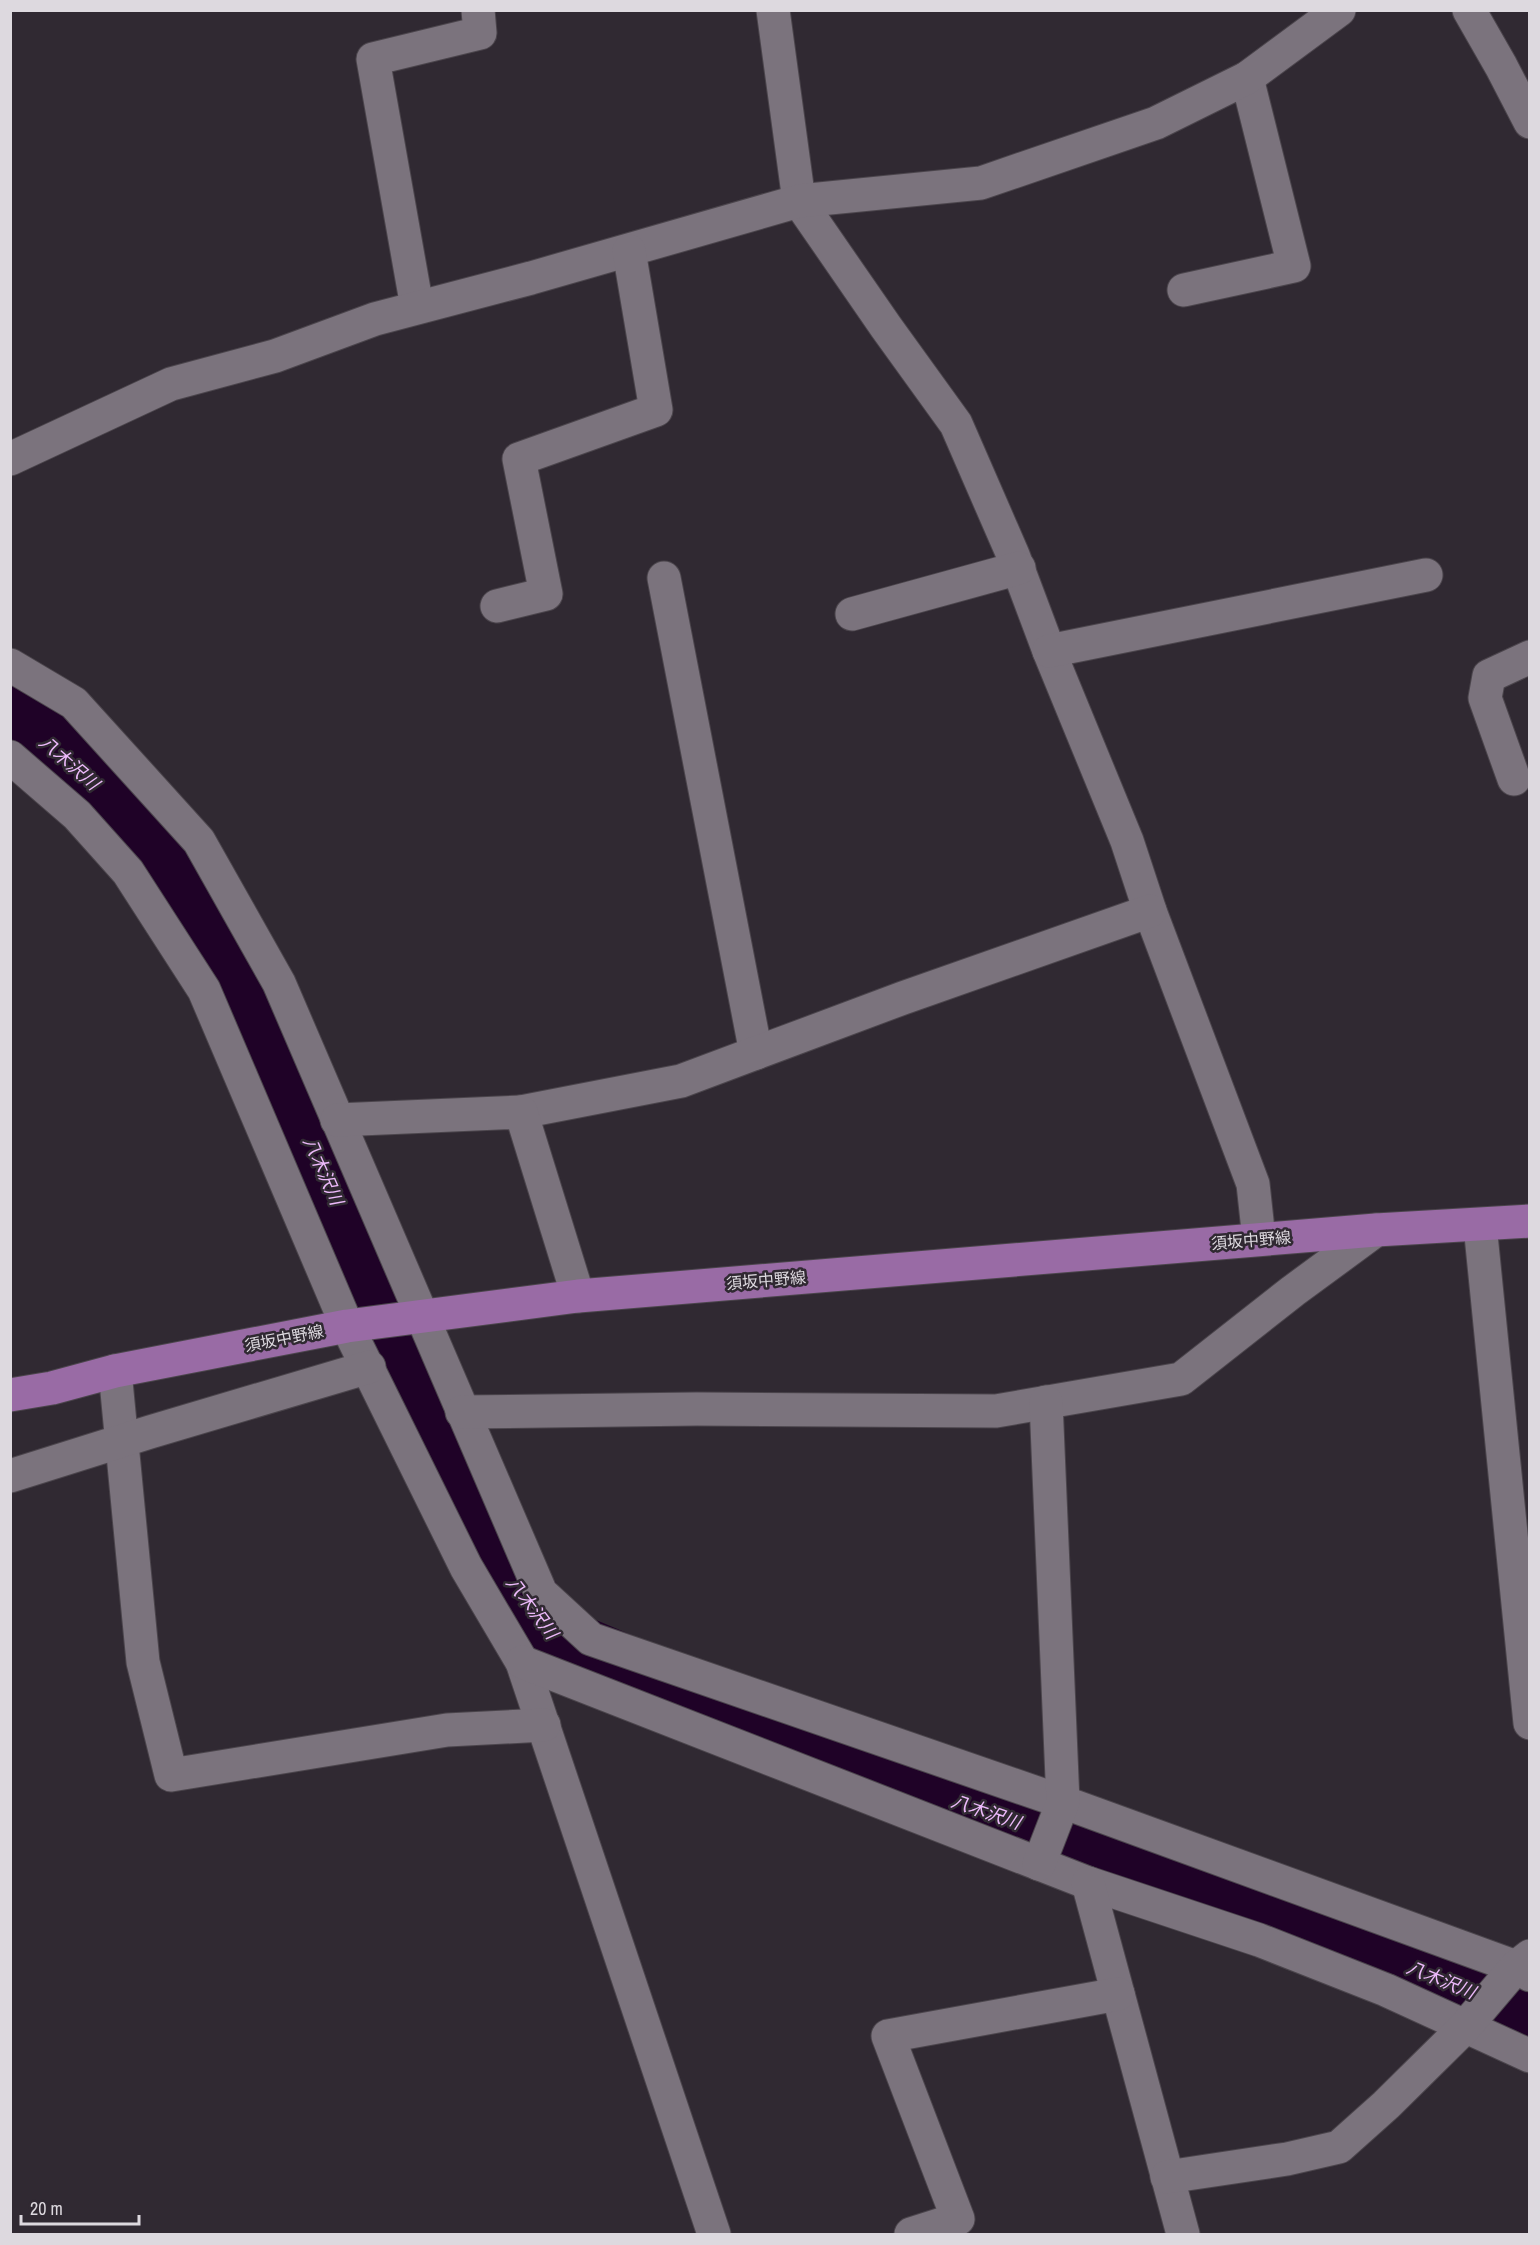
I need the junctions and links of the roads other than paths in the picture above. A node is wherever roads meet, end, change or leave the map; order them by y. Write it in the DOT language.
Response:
graph roads {
  1 [pos="478,10"];
  2 [pos="773,10"];
  3 [pos="1339,10"];
  4 [pos="1469,10"];
  5 [pos="1247,78"];
  6 [pos="1530,122"];
  7 [pos="799,201"];
  8 [pos="629,251"];
  9 [pos="1184,290"];
  10 [pos="417,307"];
  11 [pos="10,459"];
  12 [pos="1018,568"];
  13 [pos="1426,575"];
  14 [pos="664,578"];
  15 [pos="497,606"];
  16 [pos="852,614"];
  17 [pos="1049,651"];
  18 [pos="1530,657"];
  19 [pos="10,664"];
  20 [pos="10,757"];
  21 [pos="1514,779"];
  22 [pos="1150,911"];
  23 [pos="756,1053"];
  24 [pos="521,1112"];
  25 [pos="337,1120"];
  26 [pos="1530,1221"];
  27 [pos="1480,1225"];
  28 [pos="1376,1230"];
  29 [pos="1259,1239"];
  30 [pos="578,1296"];
  31 [pos="415,1316"];
  32 [pos="353,1325"];
  33 [pos="369,1367"];
  34 [pos="115,1371"];
  35 [pos="10,1395"];
  36 [pos="1046,1402"];
  37 [pos="462,1412"];
  38 [pos="123,1441"];
  39 [pos="10,1476"];
  40 [pos="522,1662"];
  41 [pos="1530,1723"];
  42 [pos="544,1725"];
  43 [pos="1060,1808"];
  44 [pos="1042,1857"];
  45 [pos="1088,1883"];
  46 [pos="1521,1969"];
  47 [pos="1118,1994"];
  48 [pos="1469,2022"];
  49 [pos="1530,2056"];
  50 [pos="1167,2177"];
  51 [pos="714,2235"];
  52 [pos="910,2235"];
  53 [pos="1183,2235"];
  1 -- 10 [label="street"];
  2 -- 7 [label="street"];
  3 -- 5 [label="street"];
  4 -- 6 [label="street"];
  5 -- 7 [label="street"];
  5 -- 9 [label="street"];
  7 -- 8 [label="street"];
  7 -- 12 [label="street"];
  8 -- 10 [label="street"];
  8 -- 15 [label="street"];
  10 -- 11 [label="street"];
  12 -- 16 [label="street"];
  12 -- 17 [label="street"];
  13 -- 17 [label="street"];
  14 -- 23 [label="street"];
  17 -- 22 [label="street"];
  18 -- 21 [label="street"];
  19 -- 25 [label="street"];
  20 -- 32 [label="street"];
  22 -- 23 [label="street"];
  22 -- 29 [label="street"];
  23 -- 24 [label="street"];
  24 -- 25 [label="street"];
  24 -- 30 [label="street"];
  25 -- 31 [label="street"];
  26 -- 27 [label="main road, 須坂中野線"];
  27 -- 28 [label="main road, 須坂中野線"];
  27 -- 41 [label="street"];
  28 -- 29 [label="main road, 須坂中野線"];
  28 -- 36 [label="street"];
  29 -- 30 [label="main road, 須坂中野線"];
  30 -- 31 [label="main road, 須坂中野線"];
  31 -- 32 [label="main road, 須坂中野線"];
  31 -- 37 [label="street"];
  32 -- 33 [label="street"];
  32 -- 34 [label="main road, 須坂中野線"];
  33 -- 38 [label="street"];
  33 -- 40 [label="street"];
  34 -- 35 [label="main road, 須坂中野線"];
  34 -- 38 [label="street"];
  36 -- 37 [label="street"];
  36 -- 43 [label="street"];
  37 -- 43 [label="street"];
  38 -- 39 [label="street"];
  38 -- 42 [label="street"];
  40 -- 42 [label="street"];
  40 -- 44 [label="street"];
  42 -- 51 [label="street"];
  43 -- 44 [label="street"];
  43 -- 46 [label="street"];
  44 -- 45 [label="street"];
  45 -- 47 [label="street"];
  45 -- 48 [label="street"];
  46 -- 48 [label="street"];
  47 -- 50 [label="street"];
  47 -- 52 [label="street"];
  48 -- 49 [label="street"];
  48 -- 50 [label="street"];
  50 -- 53 [label="street"];
}
